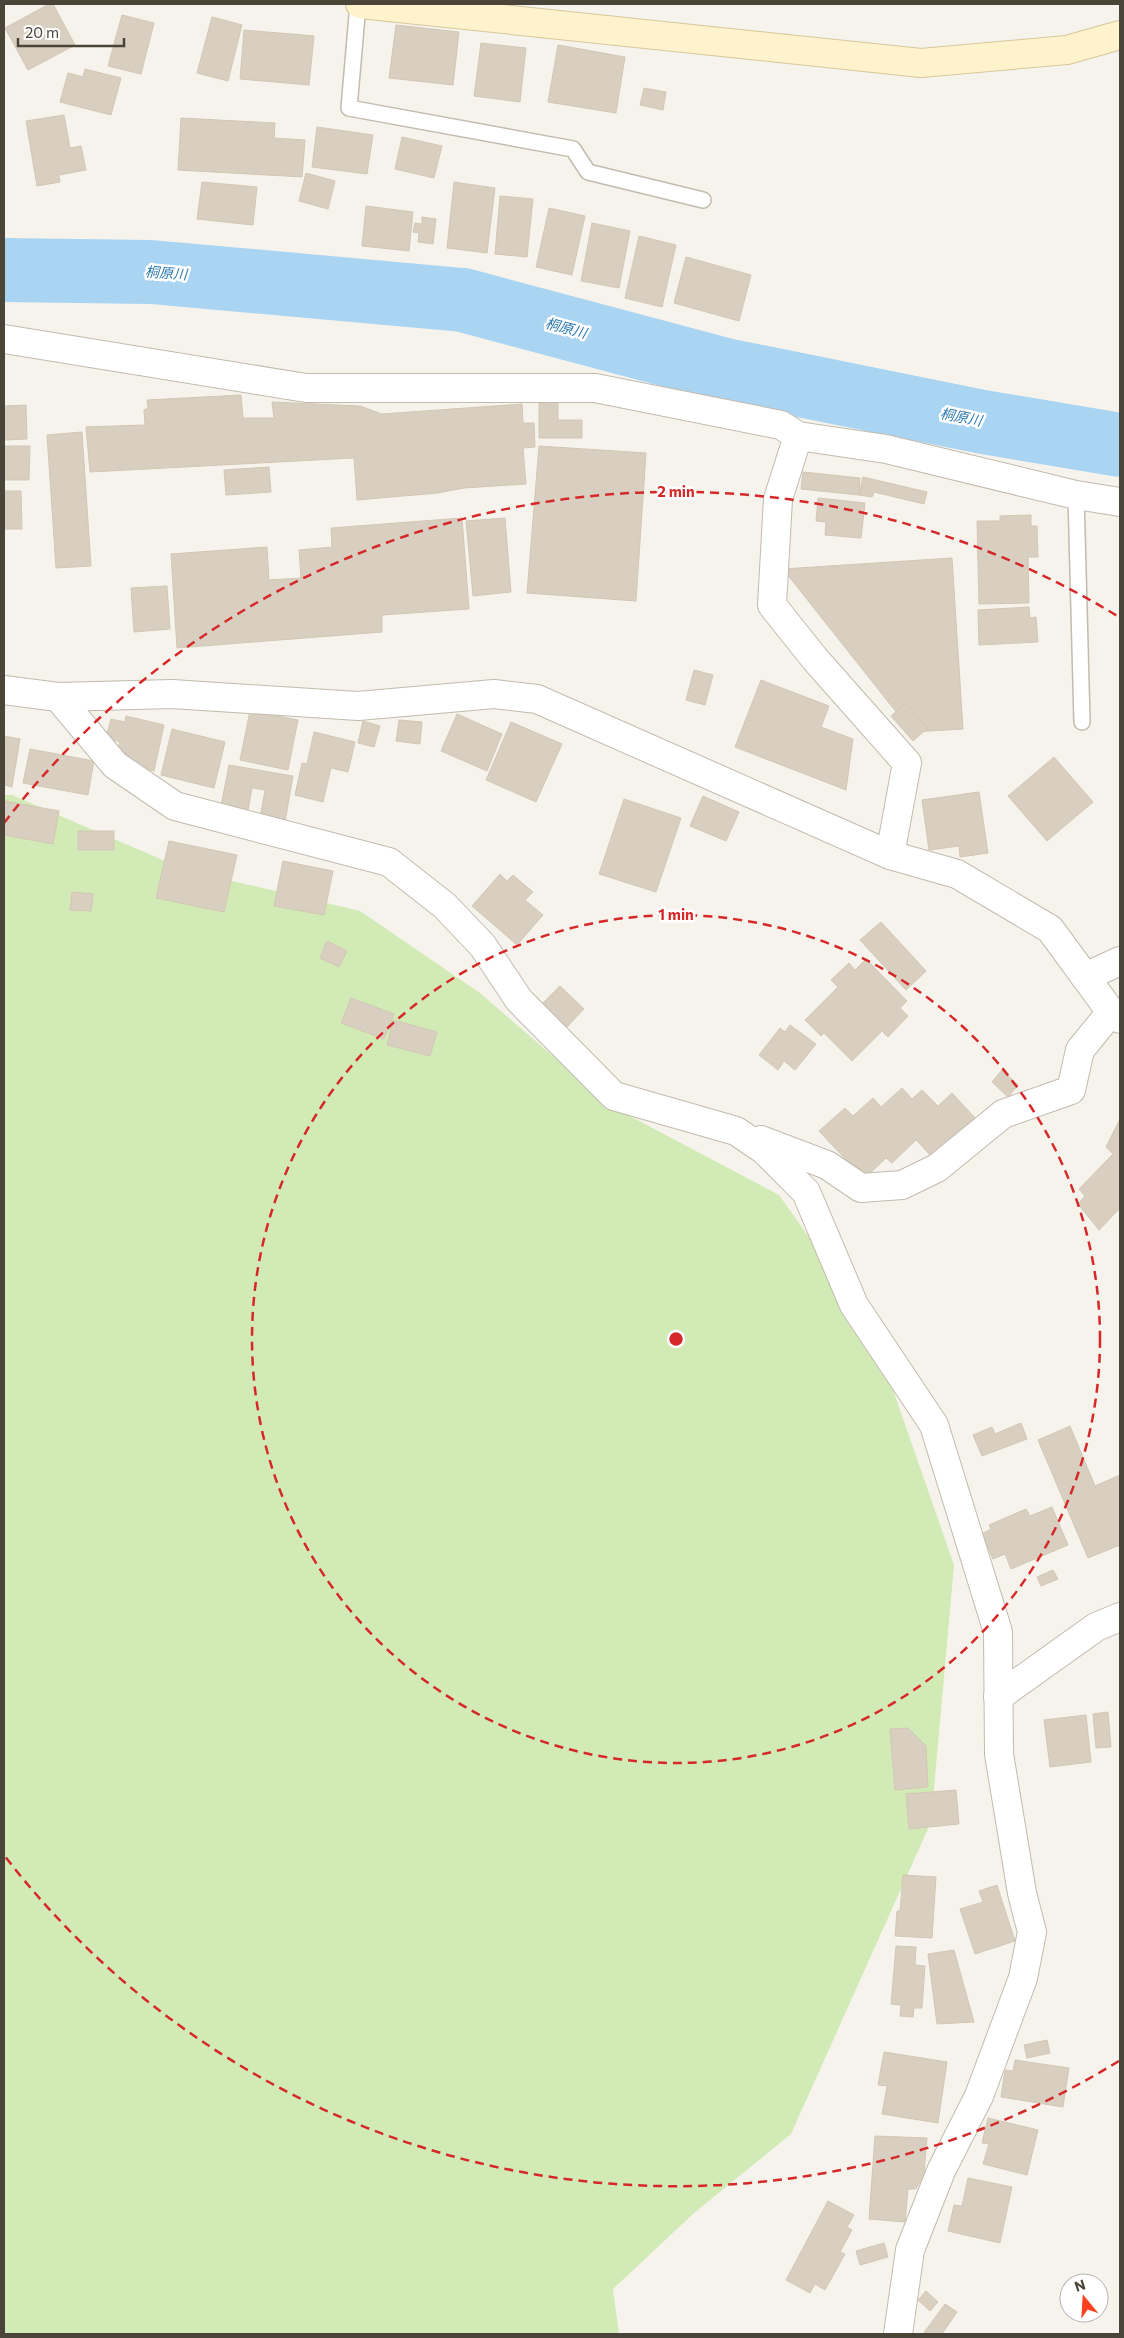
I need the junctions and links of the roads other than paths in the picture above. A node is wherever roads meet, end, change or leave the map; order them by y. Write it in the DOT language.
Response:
graph roads {
  1 [pos="359,4"];
  2 [pos="1120,35"];
  3 [pos="703,200"];
  4 [pos="4,339"];
  5 [pos="798,436"];
  6 [pos="1076,495"];
  7 [pos="1120,502"];
  8 [pos="4,690"];
  9 [pos="58,697"];
  10 [pos="1082,722"];
  11 [pos="890,855"];
  12 [pos="1120,960"];
  13 [pos="1085,977"];
  14 [pos="1116,1015"];
  15 [pos="736,1131"];
  16 [pos="1120,1617"];
  17 [pos="998,1697"];
  18 [pos="898,2334"];
  1 -- 2 [label="street"];
  1 -- 3 [label="lane"];
  4 -- 5 [label="street"];
  5 -- 6 [label="street"];
  5 -- 11 [label="street"];
  6 -- 7 [label="street"];
  6 -- 10 [label="lane"];
  8 -- 9 [label="street"];
  9 -- 11 [label="street"];
  9 -- 15 [label="street"];
  11 -- 13 [label="street"];
  12 -- 13 [label="street"];
  13 -- 14 [label="street"];
  14 -- 15 [label="street"];
  15 -- 17 [label="street"];
  16 -- 17 [label="street"];
  17 -- 18 [label="street"];
}
